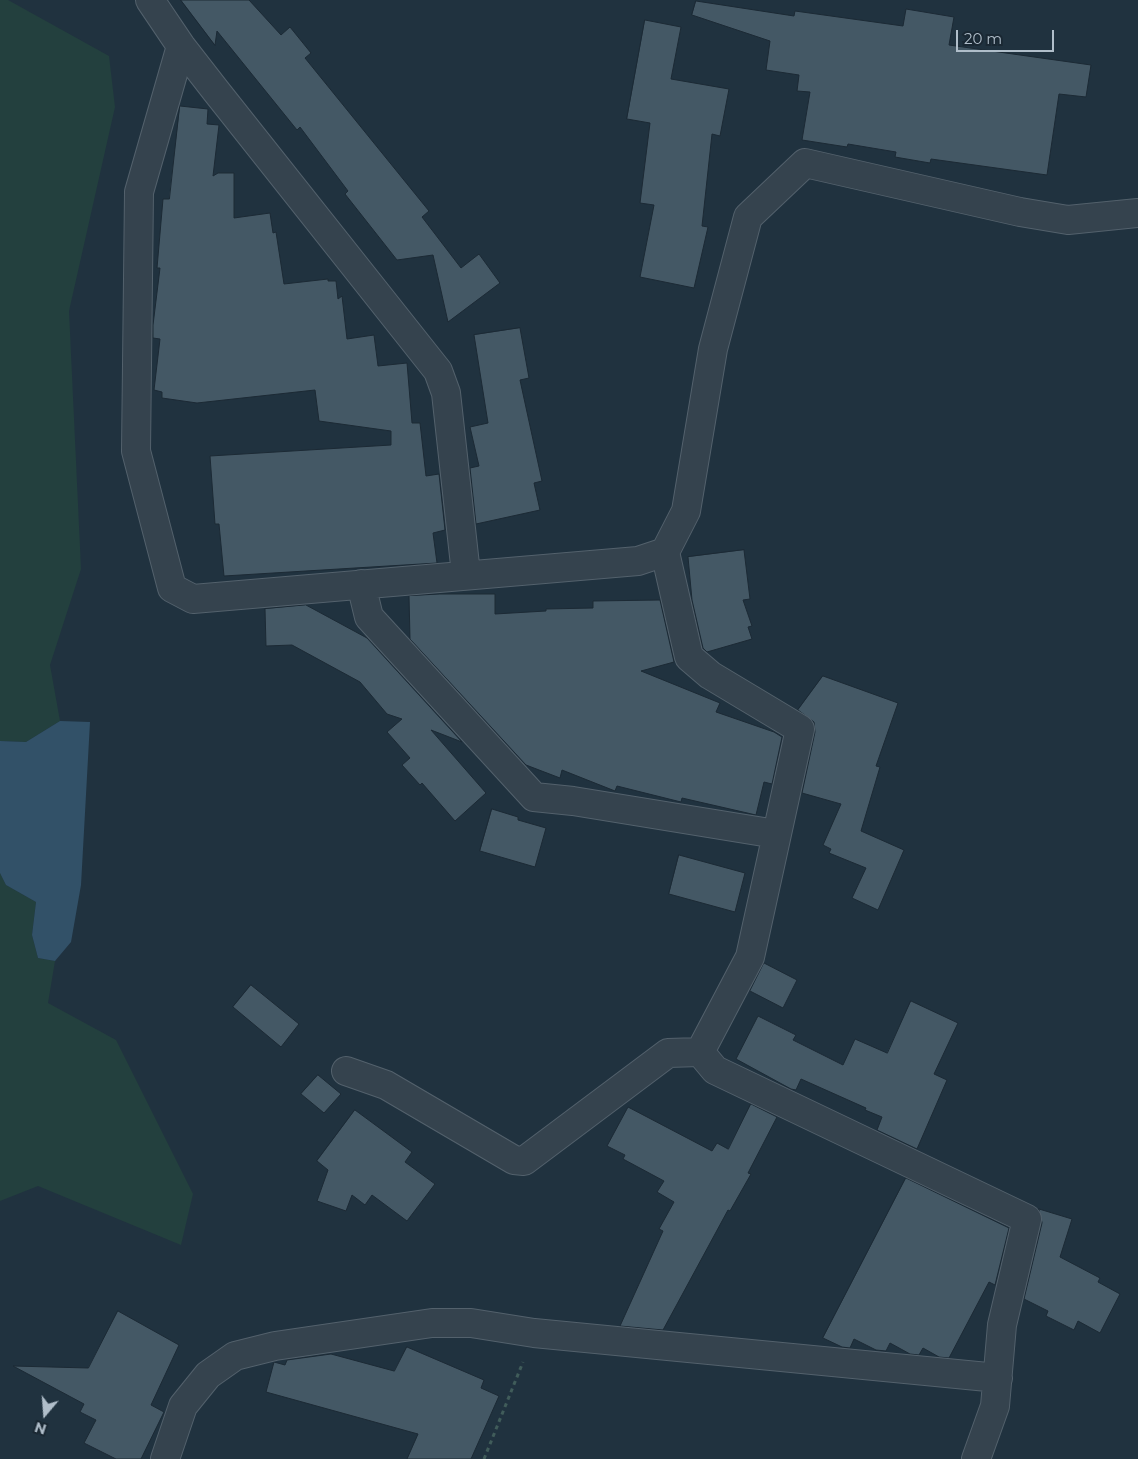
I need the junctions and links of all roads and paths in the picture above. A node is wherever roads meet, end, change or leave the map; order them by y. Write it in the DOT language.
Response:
graph roads {
  1 [pos="150,0"];
  2 [pos="181,46"];
  3 [pos="1138,213"];
  4 [pos="665,552"];
  5 [pos="466,574"];
  6 [pos="361,584"];
  7 [pos="776,834"];
  8 [pos="700,1052"];
  9 [pos="346,1071"];
  10 [pos="534,1333"];
  11 [pos="998,1378"];
  12 [pos="165,1459"];
  13 [pos="484,1459"];
  14 [pos="976,1459"];
  1 -- 2 [label="street"];
  2 -- 5 [label="street"];
  2 -- 6 [label="street"];
  3 -- 4 [label="street"];
  4 -- 5 [label="street"];
  4 -- 7 [label="street"];
  5 -- 6 [label="street"];
  6 -- 7 [label="street"];
  7 -- 8 [label="street"];
  8 -- 9 [label="street"];
  8 -- 11 [label="street"];
  10 -- 11 [label="street"];
  10 -- 12 [label="street"];
  10 -- 13 [label="path"];
  11 -- 14 [label="street"];
}
